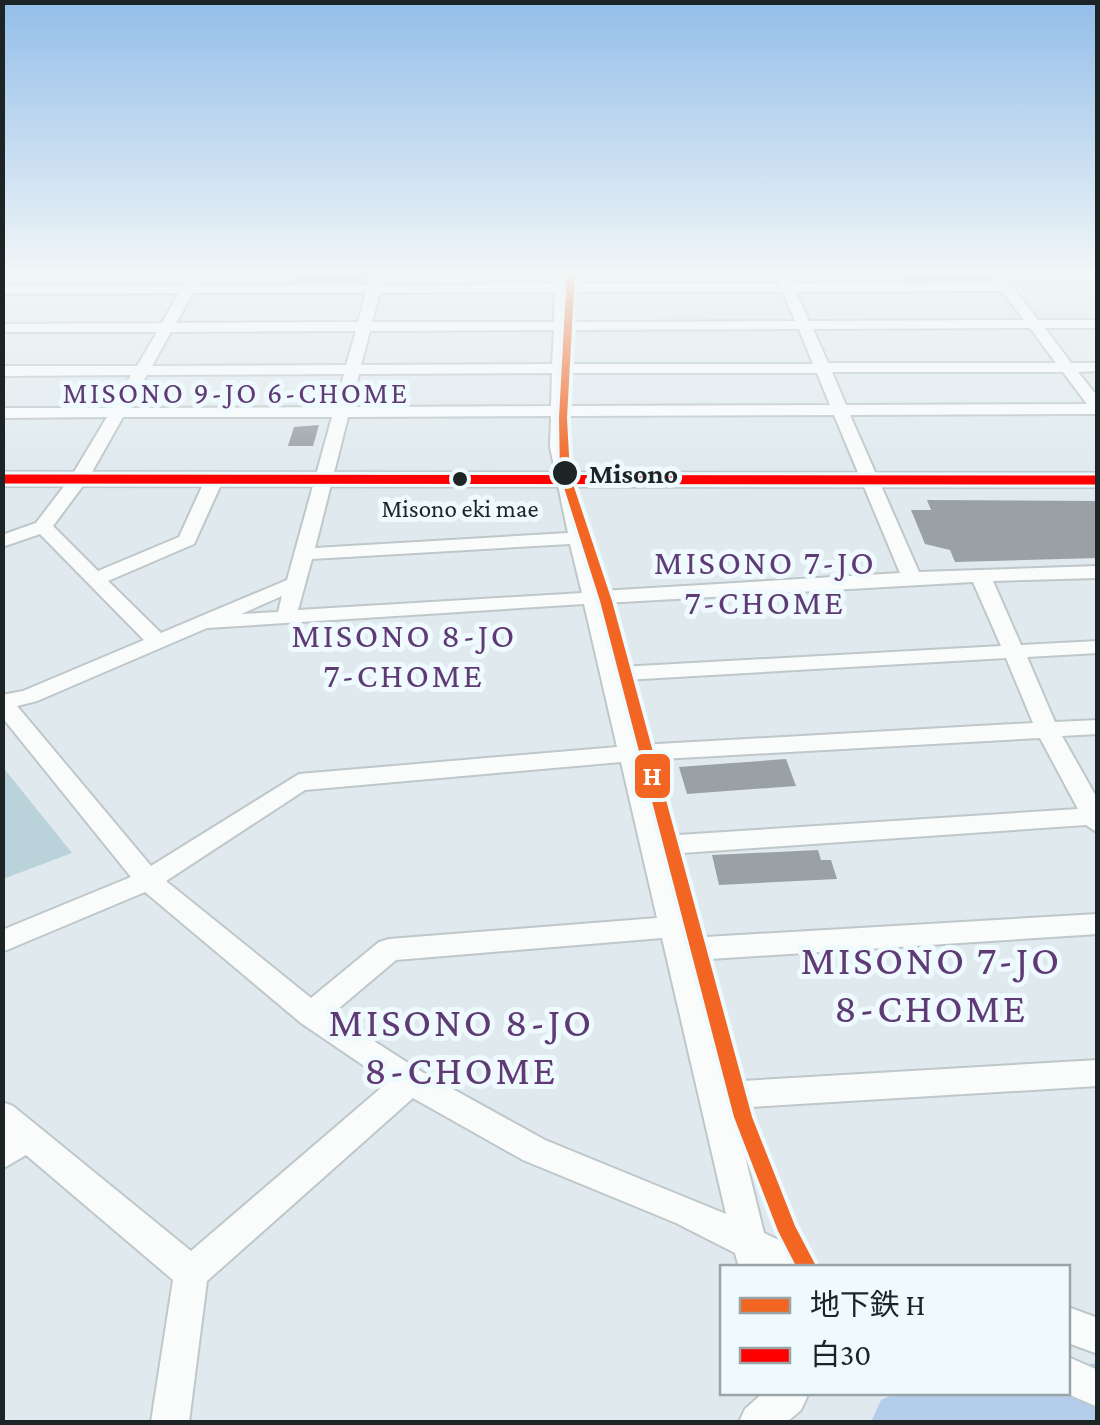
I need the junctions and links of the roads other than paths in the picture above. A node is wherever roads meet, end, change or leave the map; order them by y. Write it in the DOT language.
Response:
graph roads {
  1 [pos="159,338"];
  2 [pos="363,338"];
  3 [pos="561,338"];
  4 [pos="810,338"];
  5 [pos="1043,338"];
  6 [pos="1066,367"];
  7 [pos="1098,367"];
  8 [pos="824,368"];
  9 [pos="560,369"];
  10 [pos="139,370"];
  11 [pos="353,370"];
  12 [pos="2,372"];
  13 [pos="1098,408"];
  14 [pos="840,410"];
  15 [pos="341,412"];
  16 [pos="559,412"];
  17 [pos="2,413"];
  18 [pos="116,413"];
  19 [pos="2,460"];
  20 [pos="1098,462"];
  21 [pos="85,470"];
  22 [pos="326,470"];
  23 [pos="562,470"];
  24 [pos="865,471"];
  25 [pos="2,479"];
  26 [pos="214,480"];
  27 [pos="1098,480"];
  28 [pos="43,527"];
  29 [pos="579,538"];
  30 [pos="2,541"];
  31 [pos="304,554"];
  32 [pos="1098,572"];
  33 [pos="912,578"];
  34 [pos="95,579"];
  35 [pos="982,579"];
  36 [pos="296,583"];
  37 [pos="594,599"];
  38 [pos="286,619"];
  39 [pos="208,622"];
  40 [pos="158,642"];
  41 [pos="1098,648"];
  42 [pos="1016,652"];
  43 [pos="610,674"];
  44 [pos="3,702"];
  45 [pos="1098,727"];
  46 [pos="1047,730"];
  47 [pos="633,754"];
  48 [pos="1096,819"];
  49 [pos="651,846"];
  50 [pos="148,880"];
  51 [pos="1098,924"];
  52 [pos="674,938"];
  53 [pos="2,942"];
  54 [pos="311,1015"];
  55 [pos="1098,1073"];
  56 [pos="410,1081"];
  57 [pos="716,1096"];
  58 [pos="10,1136"];
  59 [pos="754,1256"];
  60 [pos="788,1265"];
  61 [pos="191,1274"];
  62 [pos="1070,1325"];
  63 [pos="1098,1336"];
  64 [pos="1070,1377"];
  65 [pos="1098,1389"];
  66 [pos="790,1404"];
  67 [pos="170,1422"];
  68 [pos="758,1422"];
  1 -- 10 [label="street"];
  2 -- 11 [label="street"];
  3 -- 9 [label="street"];
  4 -- 8 [label="street"];
  5 -- 6 [label="street"];
  6 -- 7 [label="street"];
  6 -- 8 [label="street"];
  6 -- 13 [label="street"];
  8 -- 9 [label="street"];
  8 -- 14 [label="street"];
  9 -- 11 [label="street"];
  9 -- 16 [label="street"];
  10 -- 11 [label="street"];
  10 -- 12 [label="street"];
  10 -- 18 [label="street"];
  11 -- 15 [label="street"];
  13 -- 14 [label="street"];
  14 -- 16 [label="street"];
  14 -- 24 [label="street"];
  15 -- 16 [label="street"];
  15 -- 18 [label="street"];
  15 -- 22 [label="street"];
  16 -- 23 [label="street"];
  17 -- 18 [label="street"];
  18 -- 21 [label="street"];
  19 -- 21 [label="main road"];
  20 -- 24 [label="main road"];
  21 -- 22 [label="main road"];
  21 -- 25 [label="main road"];
  21 -- 26 [label="main road"];
  21 -- 28 [label="street"];
  22 -- 23 [label="main road"];
  22 -- 26 [label="main road"];
  22 -- 31 [label="street"];
  23 -- 24 [label="main road"];
  23 -- 29 [label="street"];
  24 -- 27 [label="main road"];
  24 -- 33 [label="street"];
  26 -- 34 [label="street"];
  28 -- 30 [label="street"];
  28 -- 34 [label="street"];
  29 -- 31 [label="street"];
  29 -- 37 [label="street"];
  31 -- 36 [label="street"];
  32 -- 35 [label="street"];
  33 -- 35 [label="street"];
  33 -- 37 [label="street"];
  34 -- 40 [label="street"];
  35 -- 42 [label="street"];
  36 -- 38 [label="street"];
  36 -- 39 [label="street"];
  37 -- 38 [label="street"];
  37 -- 43 [label="street"];
  38 -- 39 [label="street"];
  39 -- 40 [label="street"];
  40 -- 44 [label="street"];
  41 -- 42 [label="street"];
  42 -- 43 [label="street"];
  42 -- 46 [label="street"];
  43 -- 47 [label="street"];
  44 -- 50 [label="street"];
  45 -- 46 [label="street"];
  46 -- 47 [label="street"];
  46 -- 48 [label="street"];
  47 -- 49 [label="street"];
  47 -- 50 [label="street"];
  48 -- 49 [label="street"];
  49 -- 52 [label="street"];
  50 -- 53 [label="street"];
  50 -- 54 [label="street"];
  51 -- 52 [label="street"];
  52 -- 54 [label="street"];
  52 -- 57 [label="street"];
  54 -- 56 [label="street"];
  55 -- 57 [label="street"];
  56 -- 59 [label="street"];
  56 -- 61 [label="street"];
  57 -- 59 [label="street"];
  58 -- 61 [label="street"];
  59 -- 60 [label="street"];
  61 -- 67 [label="street"];
  62 -- 63 [label="street"];
  64 -- 65 [label="street"];
  66 -- 68 [label="street"];
}
